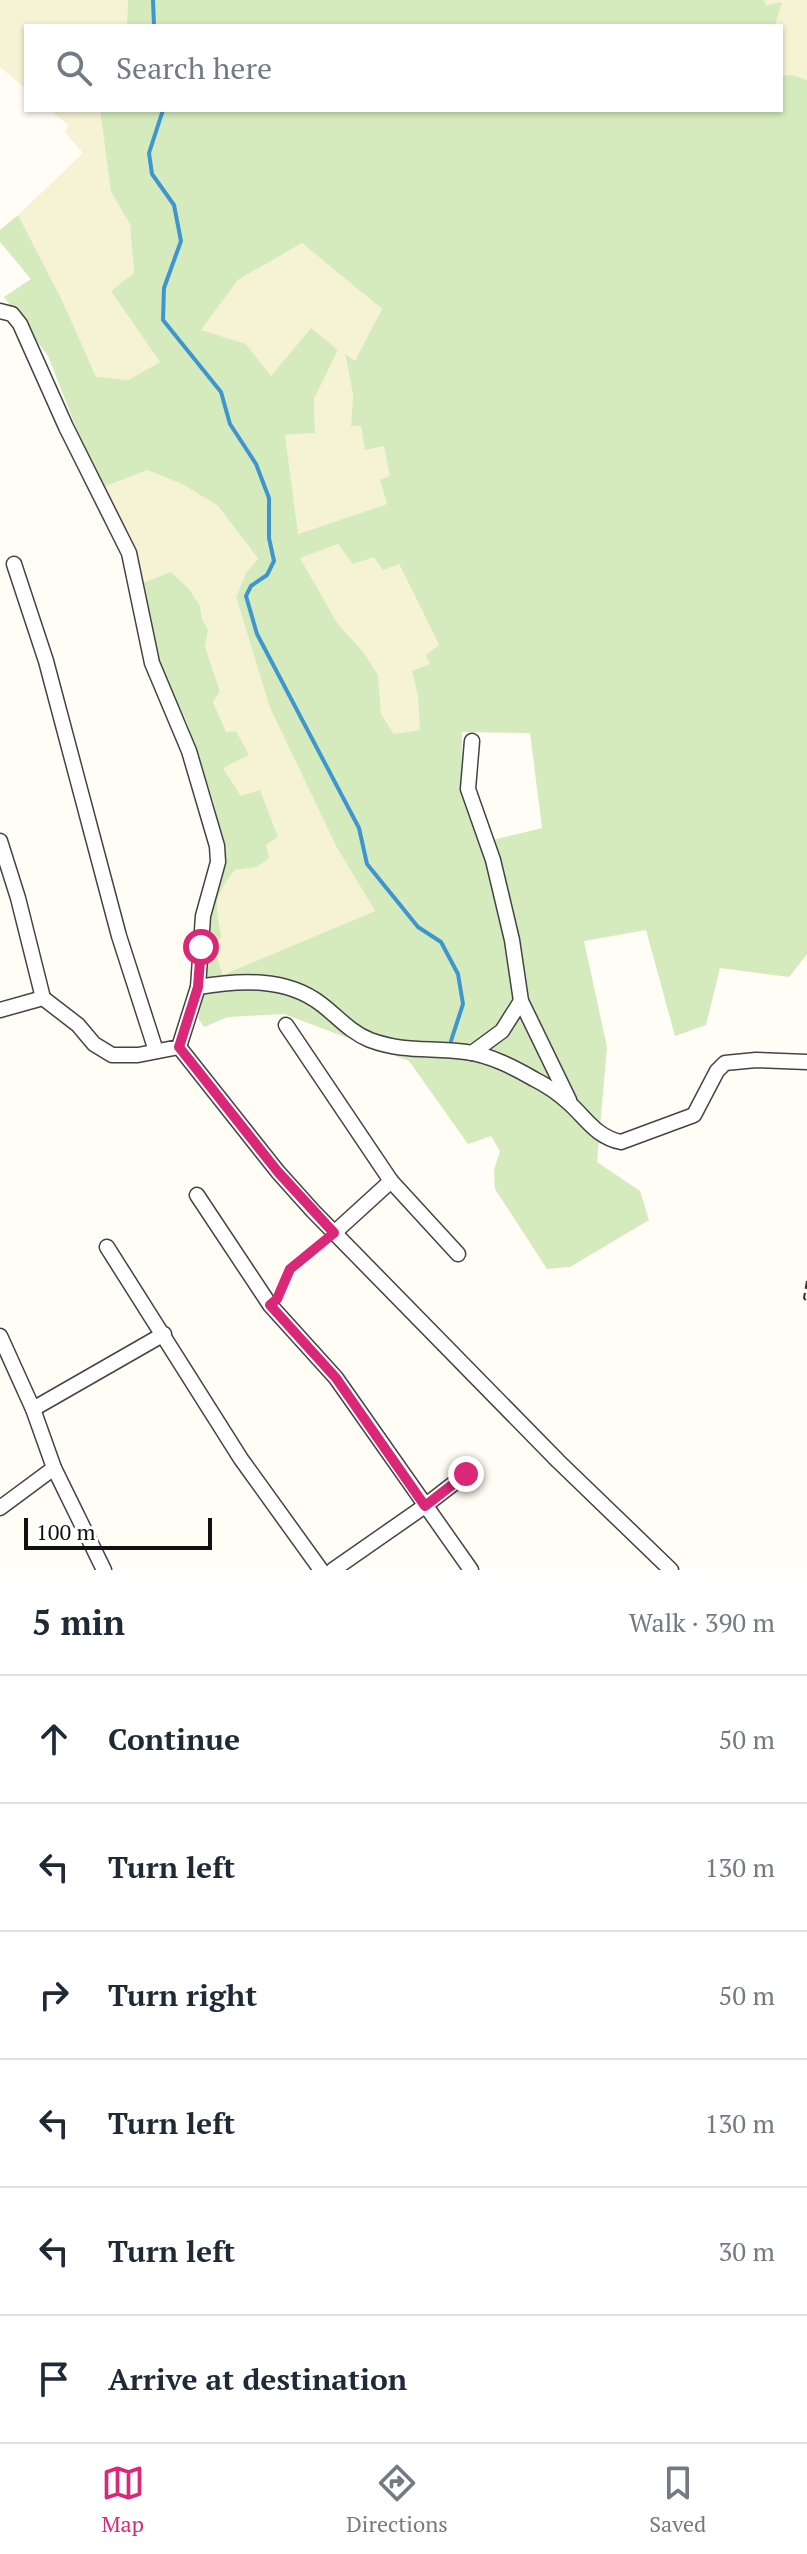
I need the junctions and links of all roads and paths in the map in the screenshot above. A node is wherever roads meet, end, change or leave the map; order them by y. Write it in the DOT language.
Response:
graph roads {
  1 [pos="0,311"];
  2 [pos="14,564"];
  3 [pos="472,741"];
  4 [pos="0,841"];
  5 [pos="198,987"];
  6 [pos="43,998"];
  7 [pos="521,1001"];
  8 [pos="0,1010"];
  9 [pos="286,1025"];
  10 [pos="179,1047"];
  11 [pos="156,1051"];
  12 [pos="472,1053"];
  13 [pos="807,1062"];
  14 [pos="571,1104"];
  15 [pos="391,1181"];
  16 [pos="197,1195"];
  17 [pos="334,1233"];
  18 [pos="107,1247"];
  19 [pos="458,1254"];
  20 [pos="807,1281"];
  21 [pos="807,1302"];
  22 [pos="270,1305"];
  23 [pos="164,1334"];
  24 [pos="0,1336"];
  25 [pos="33,1409"];
  26 [pos="54,1468"];
  27 [pos="466,1474"];
  28 [pos="425,1506"];
  29 [pos="0,1508"];
  30 [pos="104,1570"];
  31 [pos="321,1570"];
  32 [pos="333,1570"];
  33 [pos="471,1570"];
  34 [pos="671,1570"];
  1 -- 5 [label="street"];
  2 -- 11 [label="street"];
  3 -- 7 [label="street"];
  4 -- 6 [label="street"];
  5 -- 10 [label="street"];
  5 -- 12 [label="street"];
  6 -- 8 [label="street"];
  6 -- 11 [label="street"];
  7 -- 12 [label="street"];
  7 -- 14 [label="street"];
  9 -- 15 [label="street"];
  10 -- 11 [label="street"];
  10 -- 17 [label="street"];
  12 -- 14 [label="street"];
  13 -- 14 [label="street"];
  15 -- 17 [label="street"];
  15 -- 19 [label="street"];
  16 -- 22 [label="street"];
  17 -- 22 [label="path"];
  17 -- 34 [label="street"];
  18 -- 23 [label="street"];
  20 -- 21 [label="path"];
  22 -- 28 [label="street"];
  23 -- 25 [label="street"];
  23 -- 31 [label="street"];
  24 -- 25 [label="street"];
  25 -- 26 [label="street"];
  26 -- 29 [label="street"];
  26 -- 30 [label="street"];
  27 -- 28 [label="street"];
  28 -- 32 [label="street"];
  28 -- 33 [label="street"];
}
